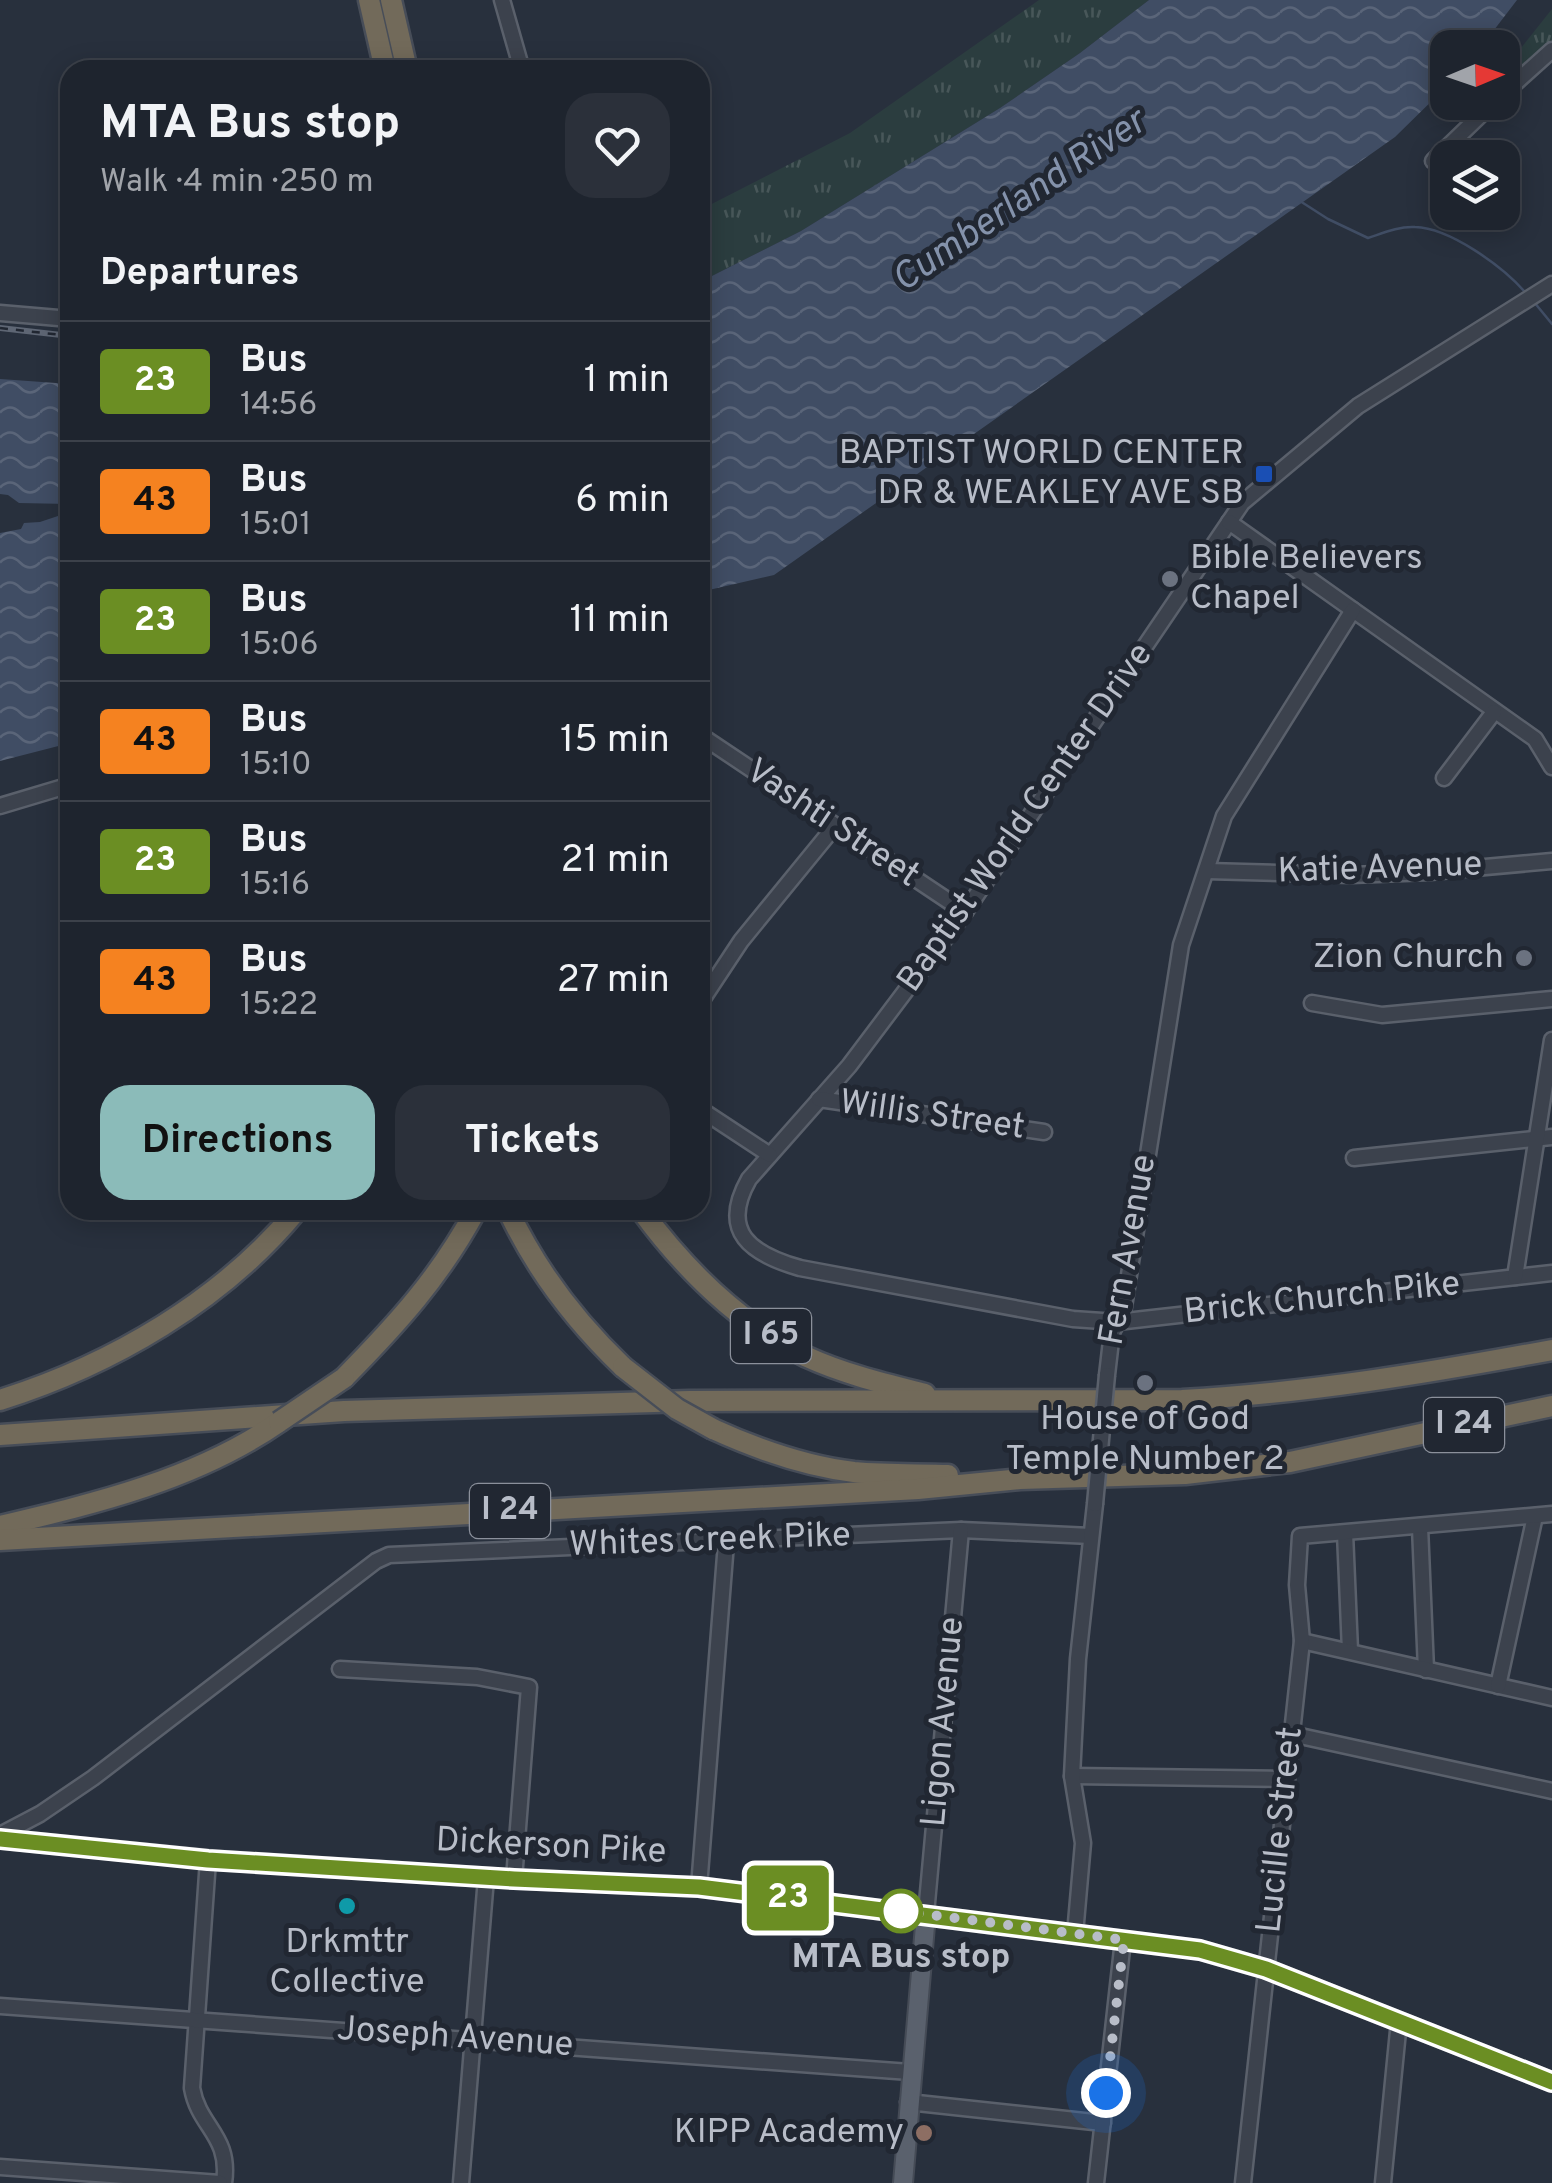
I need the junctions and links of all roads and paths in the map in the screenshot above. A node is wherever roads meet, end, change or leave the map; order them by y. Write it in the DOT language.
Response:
graph roads {
  1 [pos="369,0"];
  2 [pos="391,0"];
  3 [pos="502,0"];
  4 [pos="1552,50"];
  5 [pos="383,60"];
  6 [pos="405,60"];
  7 [pos="519,60"];
  8 [pos="1520,78"];
  9 [pos="1475,120"];
  10 [pos="1455,140"];
  11 [pos="1552,284"];
  12 [pos="0,313"];
  13 [pos="60,318"];
  14 [pos="1228,522"];
  15 [pos="1353,610"];
  16 [pos="1494,712"];
  17 [pos="710,742"];
  18 [pos="1552,768"];
  19 [pos="1444,778"];
  20 [pos="60,789"];
  21 [pos="0,806"];
  22 [pos="834,826"];
  23 [pos="1552,860"];
  24 [pos="1207,871"];
  25 [pos="964,912"];
  26 [pos="710,988"];
  27 [pos="1552,999"];
  28 [pos="1312,1003"];
  29 [pos="1552,1040"];
  30 [pos="820,1099"];
  31 [pos="710,1116"];
  32 [pos="1044,1132"];
  33 [pos="1546,1138"];
  34 [pos="770,1155"];
  35 [pos="1354,1158"];
  36 [pos="287,1220"];
  37 [pos="471,1220"];
  38 [pos="513,1220"];
  39 [pos="648,1220"];
  40 [pos="745,1240"];
  41 [pos="1552,1273"];
  42 [pos="1516,1277"];
  43 [pos="1118,1322"];
  44 [pos="1552,1350"];
  45 [pos="941,1399"];
  46 [pos="0,1400"];
  47 [pos="1552,1406"];
  48 [pos="0,1435"];
  49 [pos="1020,1479"];
  50 [pos="1552,1514"];
  51 [pos="1535,1516"];
  52 [pos="0,1526"];
  53 [pos="1420,1527"];
  54 [pos="961,1530"];
  55 [pos="1345,1533"];
  56 [pos="1091,1536"];
  57 [pos="0,1540"];
  58 [pos="726,1543"];
  59 [pos="1302,1640"];
  60 [pos="1350,1651"];
  61 [pos="340,1669"];
  62 [pos="1426,1670"];
  63 [pos="1498,1686"];
  64 [pos="1552,1698"];
  65 [pos="1291,1734"];
  66 [pos="1072,1776"];
  67 [pos="1286,1778"];
  68 [pos="1552,1790"];
  69 [pos="0,1837"];
  70 [pos="208,1860"];
  71 [pos="486,1878"];
  72 [pos="514,1879"];
  73 [pos="699,1887"];
  74 [pos="926,1914"];
  75 [pos="1075,1934"];
  76 [pos="1124,1940"];
  77 [pos="1266,1969"];
  78 [pos="0,2006"];
  79 [pos="196,2019"];
  80 [pos="1399,2021"];
  81 [pos="474,2039"];
  82 [pos="910,2072"];
  83 [pos="1552,2082"];
  84 [pos="908,2102"];
  85 [pos="1103,2122"];
  86 [pos="0,2166"];
  87 [pos="222,2183"];
  88 [pos="461,2183"];
  89 [pos="903,2183"];
  90 [pos="1096,2183"];
  91 [pos="1244,2183"];
  92 [pos="1383,2183"];
  1 -- 5 [label="highway"];
  2 -- 6 [label="highway"];
  3 -- 7 [label="street"];
  4 -- 8 [label="street"];
  9 -- 10 [label="street"];
  11 -- 14 [label="street, Baptist World Center Drive"];
  12 -- 13 [label="street"];
  14 -- 15 [label="street"];
  14 -- 25 [label="street, Baptist World Center Drive"];
  15 -- 16 [label="street"];
  15 -- 24 [label="street, Fern Avenue"];
  16 -- 18 [label="street"];
  16 -- 19 [label="street"];
  17 -- 22 [label="street, Vashti Street"];
  20 -- 21 [label="street"];
  22 -- 25 [label="street, Vashti Street"];
  22 -- 26 [label="street"];
  23 -- 24 [label="street, Katie Avenue"];
  24 -- 43 [label="street, Fern Avenue"];
  25 -- 30 [label="street, Baptist World Center Drive"];
  27 -- 28 [label="street"];
  29 -- 33 [label="street"];
  30 -- 32 [label="street, Willis Street"];
  30 -- 34 [label="street, Baptist World Center Drive"];
  31 -- 34 [label="street"];
  33 -- 35 [label="street"];
  33 -- 42 [label="street"];
  34 -- 40 [label="street, Baptist World Center Drive"];
  36 -- 46 [label="highway"];
  37 -- 52 [label="highway, bridge"];
  38 -- 49 [label="highway, bridge"];
  39 -- 45 [label="highway, I 65"];
  40 -- 43 [label="street, Brick Church Pike"];
  41 -- 42 [label="street, Brick Church Pike"];
  42 -- 43 [label="street, Brick Church Pike"];
  43 -- 56 [label="street, Fern Avenue, bridge"];
  44 -- 45 [label="highway, I 24"];
  45 -- 48 [label="highway, I 24"];
  47 -- 49 [label="highway, I 24"];
  49 -- 57 [label="highway, I 24"];
  50 -- 51 [label="street"];
  51 -- 53 [label="street"];
  51 -- 63 [label="street"];
  53 -- 55 [label="street"];
  53 -- 62 [label="street"];
  54 -- 56 [label="street, Whites Creek Pike"];
  54 -- 58 [label="street, Whites Creek Pike"];
  54 -- 74 [label="street, Ligon Avenue"];
  55 -- 59 [label="street, Lucille Street"];
  55 -- 60 [label="street"];
  56 -- 66 [label="street, Fern Avenue"];
  58 -- 69 [label="street, Whites Creek Pike"];
  58 -- 73 [label="street"];
  59 -- 60 [label="street"];
  59 -- 65 [label="street, Lucille Street"];
  60 -- 62 [label="street"];
  61 -- 72 [label="street"];
  62 -- 63 [label="street"];
  63 -- 64 [label="street"];
  65 -- 67 [label="street, Lucille Street"];
  65 -- 68 [label="street"];
  66 -- 67 [label="street"];
  66 -- 75 [label="street, Fern Avenue"];
  67 -- 77 [label="street, Lucille Street"];
  69 -- 70 [label="main road, Dickerson Pike"];
  70 -- 71 [label="main road, Dickerson Pike"];
  70 -- 79 [label="street"];
  71 -- 72 [label="main road, Dickerson Pike"];
  71 -- 81 [label="street"];
  72 -- 73 [label="main road, Dickerson Pike"];
  73 -- 74 [label="main road, Dickerson Pike"];
  74 -- 75 [label="main road, Dickerson Pike"];
  74 -- 82 [label="main road"];
  75 -- 76 [label="main road, Dickerson Pike"];
  76 -- 77 [label="main road, Dickerson Pike"];
  76 -- 85 [label="street"];
  77 -- 80 [label="main road, Dickerson Pike"];
  77 -- 91 [label="street, Lucille Street"];
  78 -- 79 [label="street, Joseph Avenue"];
  79 -- 81 [label="street, Joseph Avenue"];
  79 -- 87 [label="street"];
  80 -- 83 [label="main road, Dickerson Pike"];
  80 -- 92 [label="street"];
  81 -- 82 [label="street, Joseph Avenue"];
  81 -- 88 [label="street"];
  82 -- 84 [label="main road"];
  84 -- 85 [label="street"];
  84 -- 89 [label="main road"];
  85 -- 90 [label="street"];
  86 -- 87 [label="street"];
}
